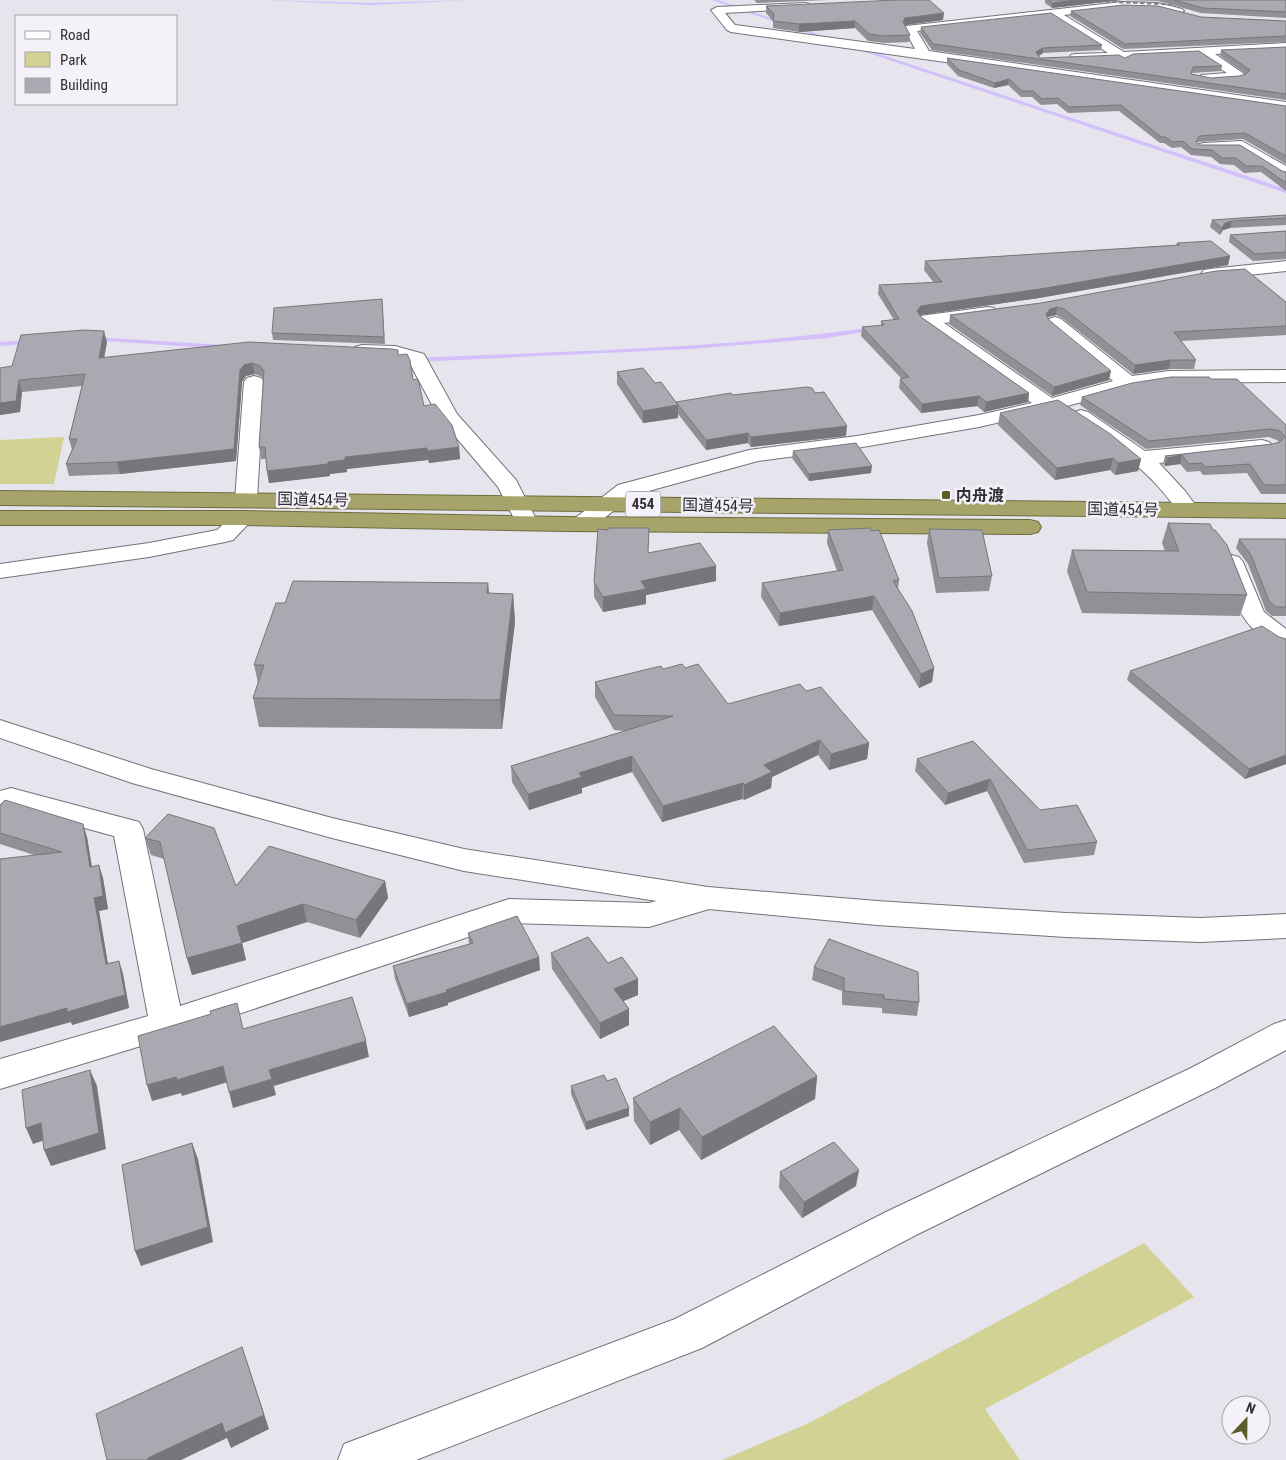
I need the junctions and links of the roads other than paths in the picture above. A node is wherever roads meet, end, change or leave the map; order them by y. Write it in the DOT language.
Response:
graph roads {
  1 [pos="764,4"];
  2 [pos="814,6"];
  3 [pos="1054,13"];
  4 [pos="1192,16"];
  5 [pos="848,31"];
  6 [pos="862,45"];
  7 [pos="1286,46"];
  8 [pos="994,51"];
  9 [pos="1202,52"];
  10 [pos="924,54"];
  11 [pos="1160,54"];
  12 [pos="1120,55"];
  13 [pos="1063,58"];
  14 [pos="1044,59"];
  15 [pos="1007,61"];
  16 [pos="982,63"];
  17 [pos="1175,64"];
  18 [pos="1168,89"];
  19 [pos="1227,97"];
  20 [pos="1286,106"];
  21 [pos="1203,147"];
  22 [pos="1286,173"];
  23 [pos="1286,266"];
  24 [pos="1195,277"];
  25 [pos="1001,310"];
  26 [pos="1055,323"];
  27 [pos="346,350"];
  28 [pos="1286,376"];
  29 [pos="254,382"];
  30 [pos="1128,382"];
  31 [pos="1054,404"];
  32 [pos="1268,445"];
  33 [pos="1142,458"];
  34 [pos="0,498"];
  35 [pos="516,503"];
  36 [pos="608,504"];
  37 [pos="245,508"];
  38 [pos="1188,510"];
  39 [pos="1286,511"];
  40 [pos="0,518"];
  41 [pos="527,524"];
  42 [pos="582,524"];
  43 [pos="1286,530"];
  44 [pos="1212,536"];
  45 [pos="0,570"];
  46 [pos="1286,640"];
  47 [pos="0,728"];
  48 [pos="0,801"];
  49 [pos="708,898"];
  50 [pos="1286,926"];
  51 [pos="168,1024"];
  52 [pos="1286,1034"];
  53 [pos="0,1074"];
  54 [pos="360,1460"];
  1 -- 2 [label="street"];
  1 -- 6 [label="street"];
  3 -- 4 [label="street"];
  3 -- 10 [label="street"];
  3 -- 12 [label="street"];
  5 -- 6 [label="street"];
  6 -- 10 [label="street"];
  7 -- 9 [label="street"];
  8 -- 15 [label="street"];
  9 -- 11 [label="street"];
  9 -- 19 [label="street"];
  10 -- 16 [label="street"];
  11 -- 12 [label="street"];
  11 -- 17 [label="street"];
  12 -- 13 [label="street"];
  12 -- 18 [label="street"];
  14 -- 15 [label="street"];
  15 -- 16 [label="street"];
  16 -- 18 [label="street"];
  18 -- 19 [label="street"];
  19 -- 20 [label="street"];
  21 -- 22 [label="street"];
  23 -- 24 [label="street"];
  25 -- 31 [label="street"];
  26 -- 30 [label="street"];
  27 -- 35 [label="street"];
  28 -- 30 [label="street"];
  29 -- 37 [label="street"];
  30 -- 31 [label="street"];
  31 -- 33 [label="street"];
  31 -- 36 [label="street"];
  32 -- 33 [label="street"];
  33 -- 38 [label="street"];
  34 -- 37 [label="highway, 国道454号 / 454"];
  35 -- 36 [label="highway, 国道454号 / 454"];
  35 -- 37 [label="highway, 国道454号 / 454"];
  35 -- 41 [label="street"];
  36 -- 38 [label="highway, 国道454号 / 454"];
  36 -- 42 [label="street"];
  37 -- 40 [label="highway, 国道454号 / 454"];
  37 -- 41 [label="highway, 国道454号 / 454"];
  37 -- 45 [label="street"];
  38 -- 39 [label="highway, 国道454号 / 454"];
  41 -- 42 [label="highway, 国道454号 / 454"];
  42 -- 44 [label="highway, 国道454号 / 454"];
  43 -- 44 [label="highway, 国道454号 / 454"];
  44 -- 46 [label="street"];
  47 -- 49 [label="street"];
  48 -- 51 [label="street"];
  49 -- 50 [label="street"];
  49 -- 51 [label="street"];
  51 -- 53 [label="street"];
  52 -- 54 [label="street"];
}
